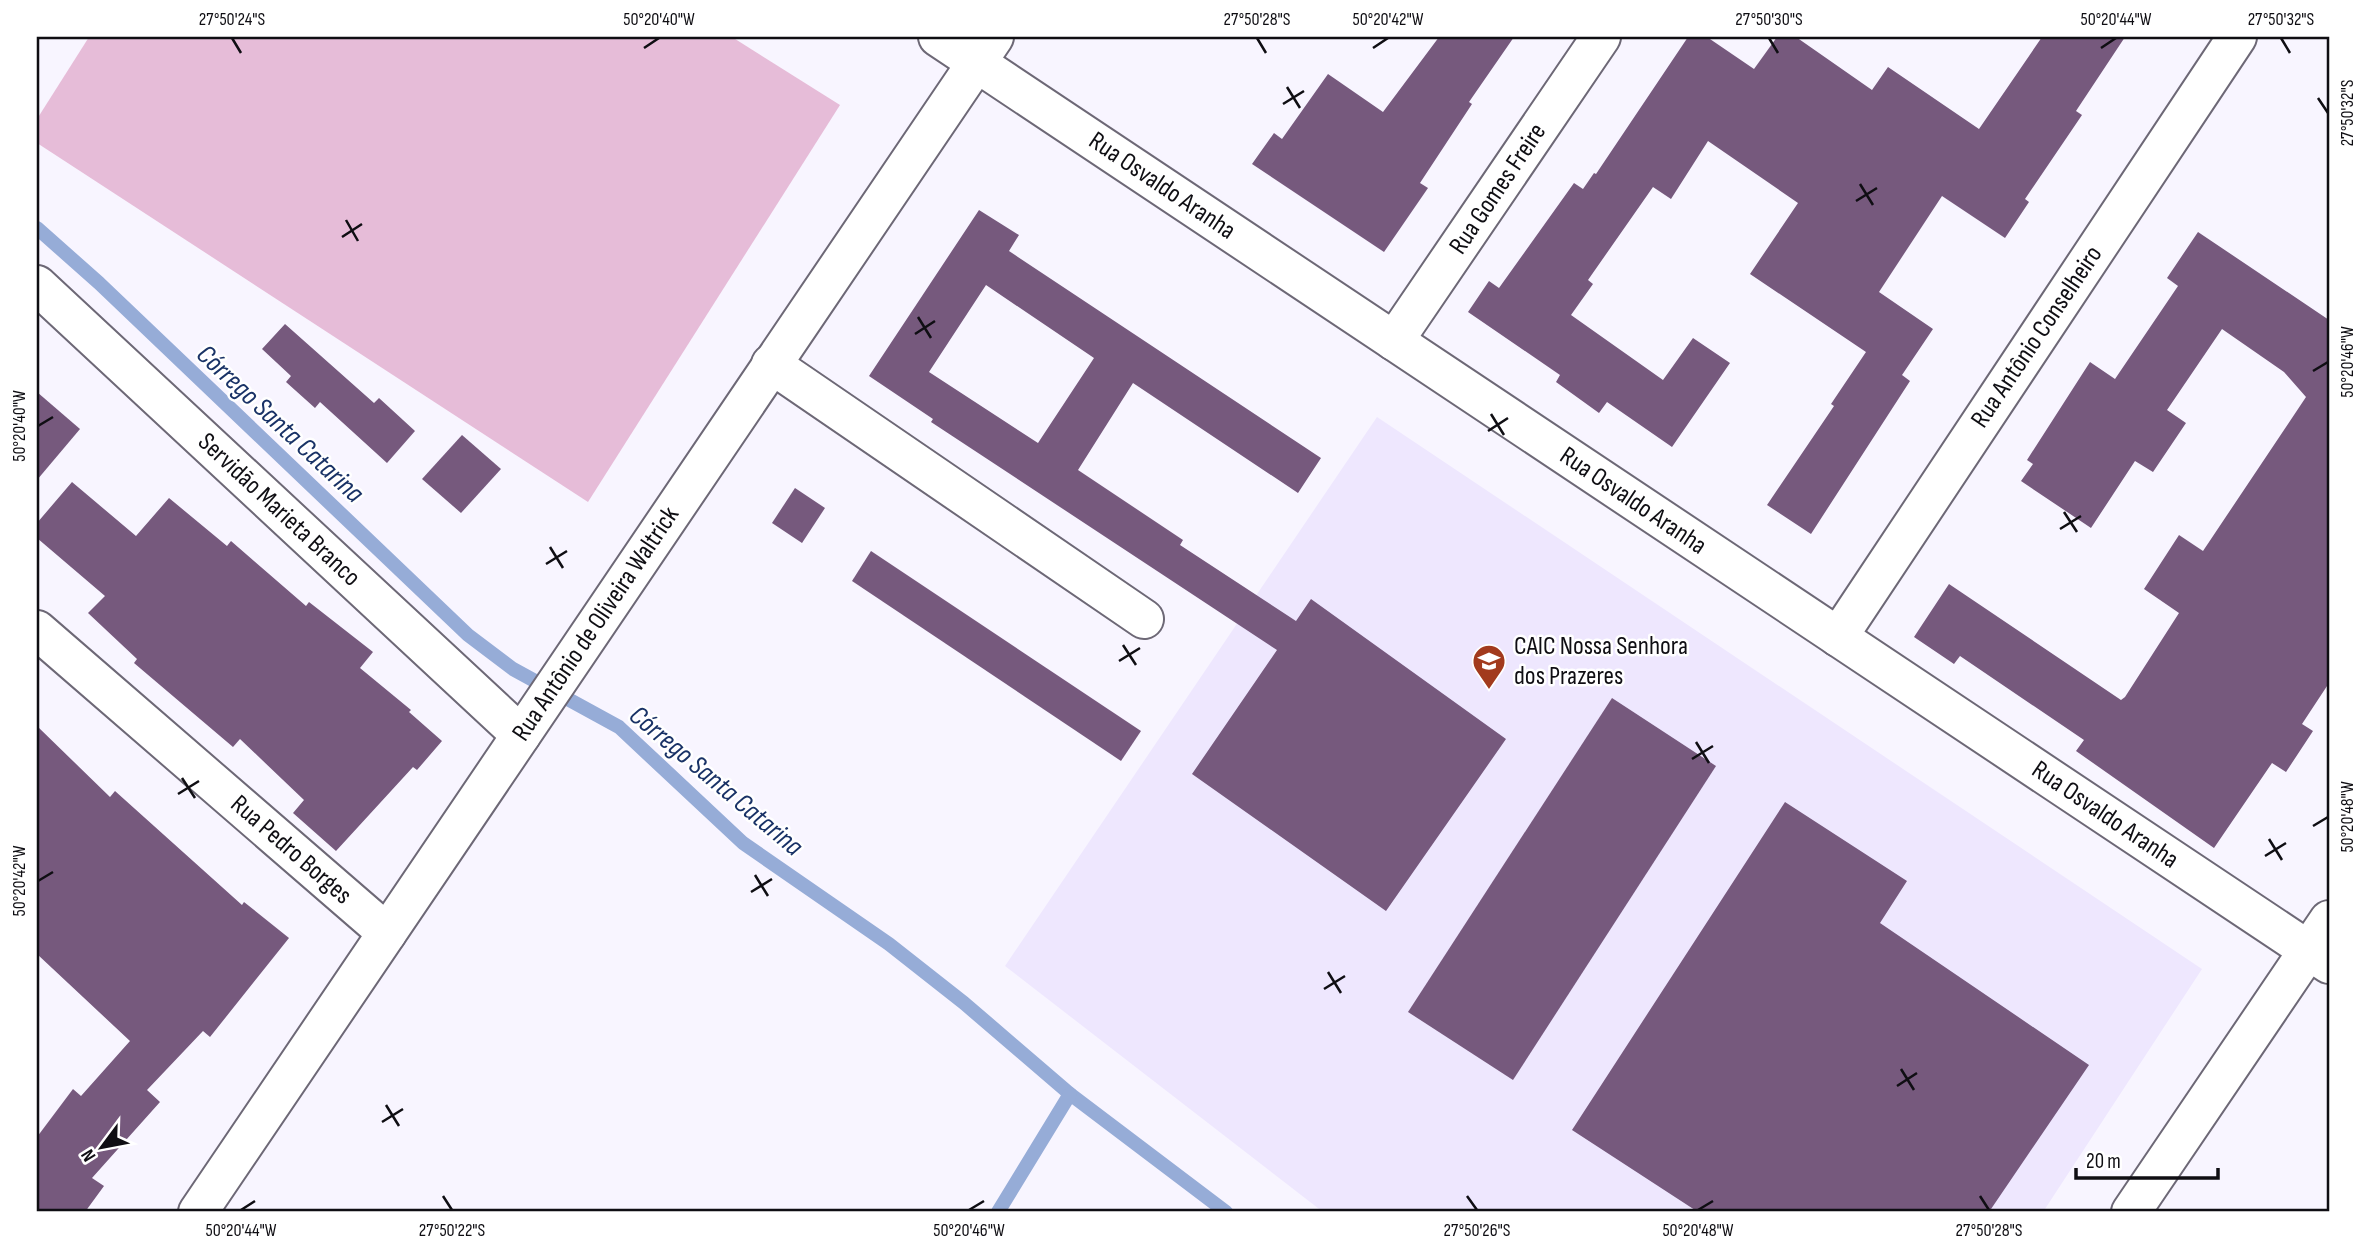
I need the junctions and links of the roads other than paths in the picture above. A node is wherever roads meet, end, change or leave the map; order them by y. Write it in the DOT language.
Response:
graph roads {
  1 [pos="938,37"];
  2 [pos="1601,37"];
  3 [pos="2237,37"];
  4 [pos="985,50"];
  5 [pos="37,285"];
  6 [pos="1394,341"];
  7 [pos="771,365"];
  8 [pos="1144,620"];
  9 [pos="37,630"];
  10 [pos="1838,637"];
  11 [pos="530,721"];
  12 [pos="387,933"];
  13 [pos="2322,945"];
  14 [pos="198,1212"];
  15 [pos="2131,1212"];
  1 -- 4 [label="street, Rua Osvaldo Aranha"];
  2 -- 6 [label="street, Rua Gomes Freire"];
  3 -- 10 [label="street, Rua Antônio Conselheiro"];
  4 -- 6 [label="street, Rua Osvaldo Aranha"];
  4 -- 7 [label="street, Rua Antônio de Oliveira Waltrick"];
  5 -- 11 [label="street, Servidão Marieta Branco"];
  6 -- 10 [label="street, Rua Osvaldo Aranha"];
  7 -- 8 [label="street"];
  7 -- 11 [label="street, Rua Antônio de Oliveira Waltrick"];
  9 -- 12 [label="street, Rua Pedro Borges"];
  10 -- 13 [label="street, Rua Osvaldo Aranha"];
  11 -- 12 [label="street, Rua Antônio de Oliveira Waltrick"];
  12 -- 14 [label="street, Rua Antônio de Oliveira Waltrick"];
  13 -- 15 [label="street"];
}
